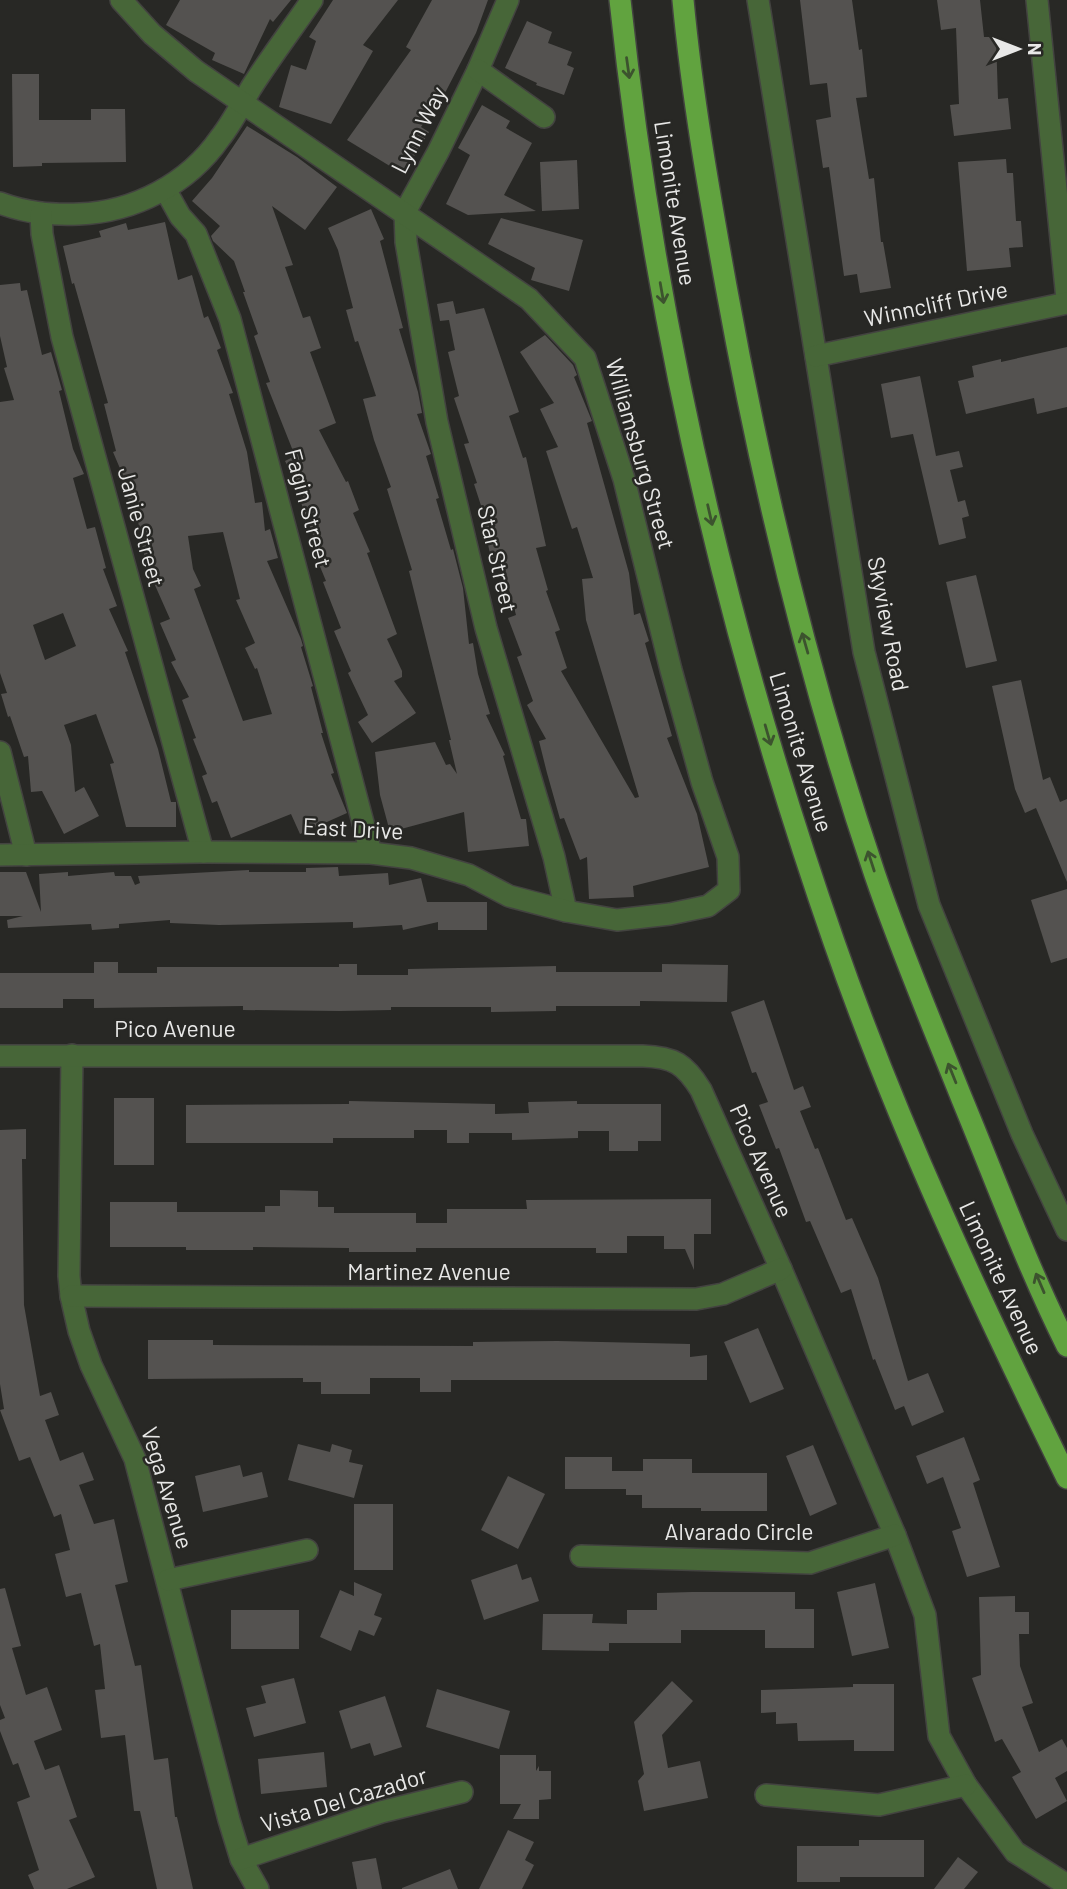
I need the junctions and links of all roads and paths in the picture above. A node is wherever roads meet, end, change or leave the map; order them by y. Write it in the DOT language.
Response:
graph roads {
  1 [pos="121,0"];
  2 [pos="312,0"];
  3 [pos="509,0"];
  4 [pos="621,0"];
  5 [pos="683,0"];
  6 [pos="758,0"];
  7 [pos="1037,0"];
  8 [pos="478,71"];
  9 [pos="243,104"];
  10 [pos="544,117"];
  11 [pos="164,189"];
  12 [pos="0,203"];
  13 [pos="405,212"];
  14 [pos="41,214"];
  15 [pos="1067,301"];
  16 [pos="816,356"];
  17 [pos="0,752"];
  18 [pos="203,852"];
  19 [pos="370,853"];
  20 [pos="0,855"];
  21 [pos="26,855"];
  22 [pos="729,890"];
  23 [pos="566,911"];
  24 [pos="72,1055"];
  25 [pos="0,1056"];
  26 [pos="1067,1230"];
  27 [pos="781,1269"];
  28 [pos="71,1296"];
  29 [pos="1067,1346"];
  30 [pos="1067,1478"];
  31 [pos="895,1535"];
  32 [pos="306,1549"];
  33 [pos="581,1556"];
  34 [pos="168,1580"];
  35 [pos="966,1785"];
  36 [pos="462,1793"];
  37 [pos="766,1795"];
  38 [pos="242,1859"];
  39 [pos="1067,1885"];
  40 [pos="258,1889"];
  1 -- 9 [label="street, Williamsburg Street"];
  2 -- 9 [label="street"];
  3 -- 8 [label="street, Lynn Way"];
  4 -- 30 [label="main road, Limonite Avenue, one-way"];
  29 -- 5 [label="main road, Limonite Avenue, one-way"];
  6 -- 16 [label="street, Skyview Road"];
  7 -- 15 [label="street"];
  8 -- 10 [label="street"];
  8 -- 13 [label="street, Lynn Way"];
  9 -- 11 [label="street"];
  9 -- 13 [label="street, Williamsburg Street"];
  11 -- 14 [label="street"];
  11 -- 19 [label="street, Fagin Street"];
  12 -- 14 [label="street"];
  13 -- 22 [label="street, Williamsburg Street"];
  13 -- 23 [label="street, Star Street"];
  14 -- 18 [label="street, Janie Street"];
  15 -- 16 [label="street, Winncliff Drive"];
  16 -- 26 [label="street, Skyview Road"];
  17 -- 21 [label="street"];
  18 -- 19 [label="street, East Drive"];
  18 -- 21 [label="street, East Drive"];
  19 -- 23 [label="street, East Drive"];
  20 -- 21 [label="street, East Drive"];
  22 -- 23 [label="street, East Drive"];
  24 -- 25 [label="street, Pico Avenue"];
  24 -- 27 [label="street, Pico Avenue"];
  24 -- 28 [label="street, Vega Avenue"];
  27 -- 28 [label="street, Martinez Avenue"];
  27 -- 31 [label="street, Pico Avenue"];
  28 -- 34 [label="street, Vega Avenue"];
  31 -- 33 [label="street, Alvarado Circle"];
  31 -- 35 [label="street, Pico Avenue"];
  32 -- 34 [label="street"];
  34 -- 38 [label="street, Vega Avenue"];
  35 -- 37 [label="street"];
  35 -- 39 [label="street, Pico Avenue"];
  36 -- 38 [label="street, Vista Del Cazador"];
  38 -- 40 [label="street, Vega Avenue"];
}
